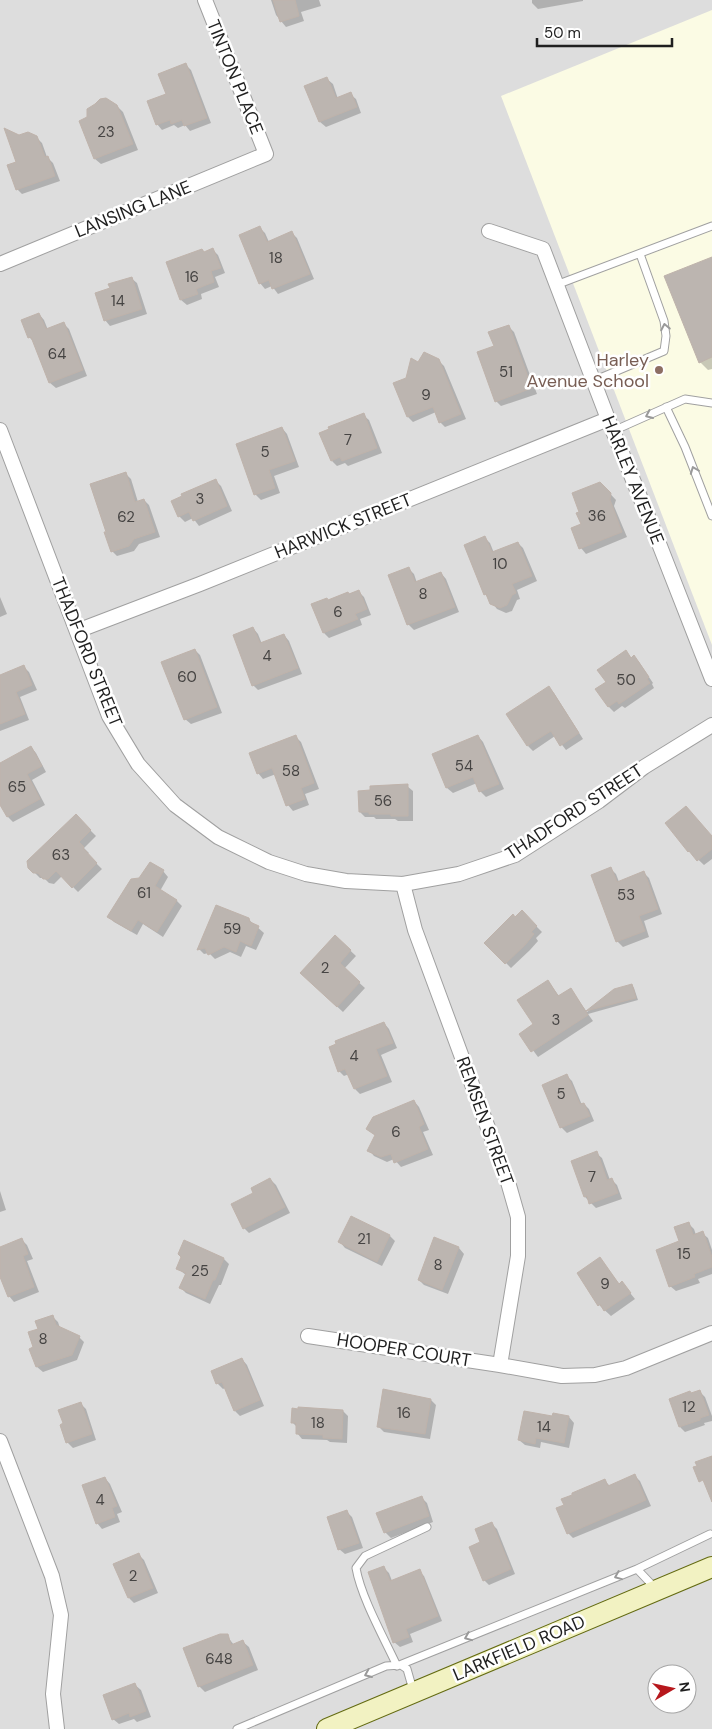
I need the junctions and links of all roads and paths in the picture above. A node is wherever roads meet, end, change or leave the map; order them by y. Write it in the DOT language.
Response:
graph roads {
  1 [pos="204,0"];
  2 [pos="266,154"];
  3 [pos="712,226"];
  4 [pos="489,231"];
  5 [pos="640,254"];
  6 [pos="0,264"];
  7 [pos="556,285"];
  8 [pos="593,380"];
  9 [pos="712,403"];
  10 [pos="666,407"];
  11 [pos="610,425"];
  12 [pos="0,430"];
  13 [pos="712,516"];
  14 [pos="77,631"];
  15 [pos="712,678"];
  16 [pos="712,725"];
  17 [pos="403,884"];
  18 [pos="712,1333"];
  19 [pos="308,1336"];
  20 [pos="500,1365"];
  21 [pos="0,1440"];
  22 [pos="427,1527"];
  23 [pos="710,1534"];
  24 [pos="712,1567"];
  25 [pos="637,1569"];
  26 [pos="657,1590"];
  27 [pos="397,1666"];
  28 [pos="414,1693"];
  29 [pos="58,1729"];
  30 [pos="236,1729"];
  31 [pos="327,1729"];
  1 -- 2 [label="street, TINTON PLACE"];
  2 -- 6 [label="street, LANSING LANE"];
  3 -- 5 [label="lane"];
  4 -- 7 [label="street, HARLEY AVENUE"];
  5 -- 7 [label="lane"];
  8 -- 5 [label="lane, one-way"];
  7 -- 8 [label="street, HARLEY AVENUE"];
  8 -- 11 [label="street, HARLEY AVENUE"];
  9 -- 10 [label="lane"];
  10 -- 11 [label="lane, one-way"];
  13 -- 10 [label="lane, one-way"];
  11 -- 14 [label="street, HARWICK STREET"];
  11 -- 15 [label="street, HARLEY AVENUE"];
  12 -- 14 [label="street, THADFORD STREET"];
  14 -- 17 [label="street, THADFORD STREET"];
  16 -- 17 [label="street, THADFORD STREET"];
  17 -- 20 [label="street, REMSEN STREET"];
  18 -- 20 [label="street, HOOPER COURT"];
  19 -- 20 [label="street, HOOPER COURT"];
  21 -- 29 [label="street"];
  22 -- 27 [label="lane"];
  23 -- 25 [label="lane"];
  24 -- 26 [label="main road, LARKFIELD ROAD"];
  25 -- 26 [label="lane"];
  25 -- 27 [label="lane, one-way"];
  26 -- 28 [label="main road, LARKFIELD ROAD"];
  27 -- 28 [label="lane"];
  27 -- 30 [label="lane, one-way"];
  28 -- 31 [label="main road, LARKFIELD ROAD"];
}
